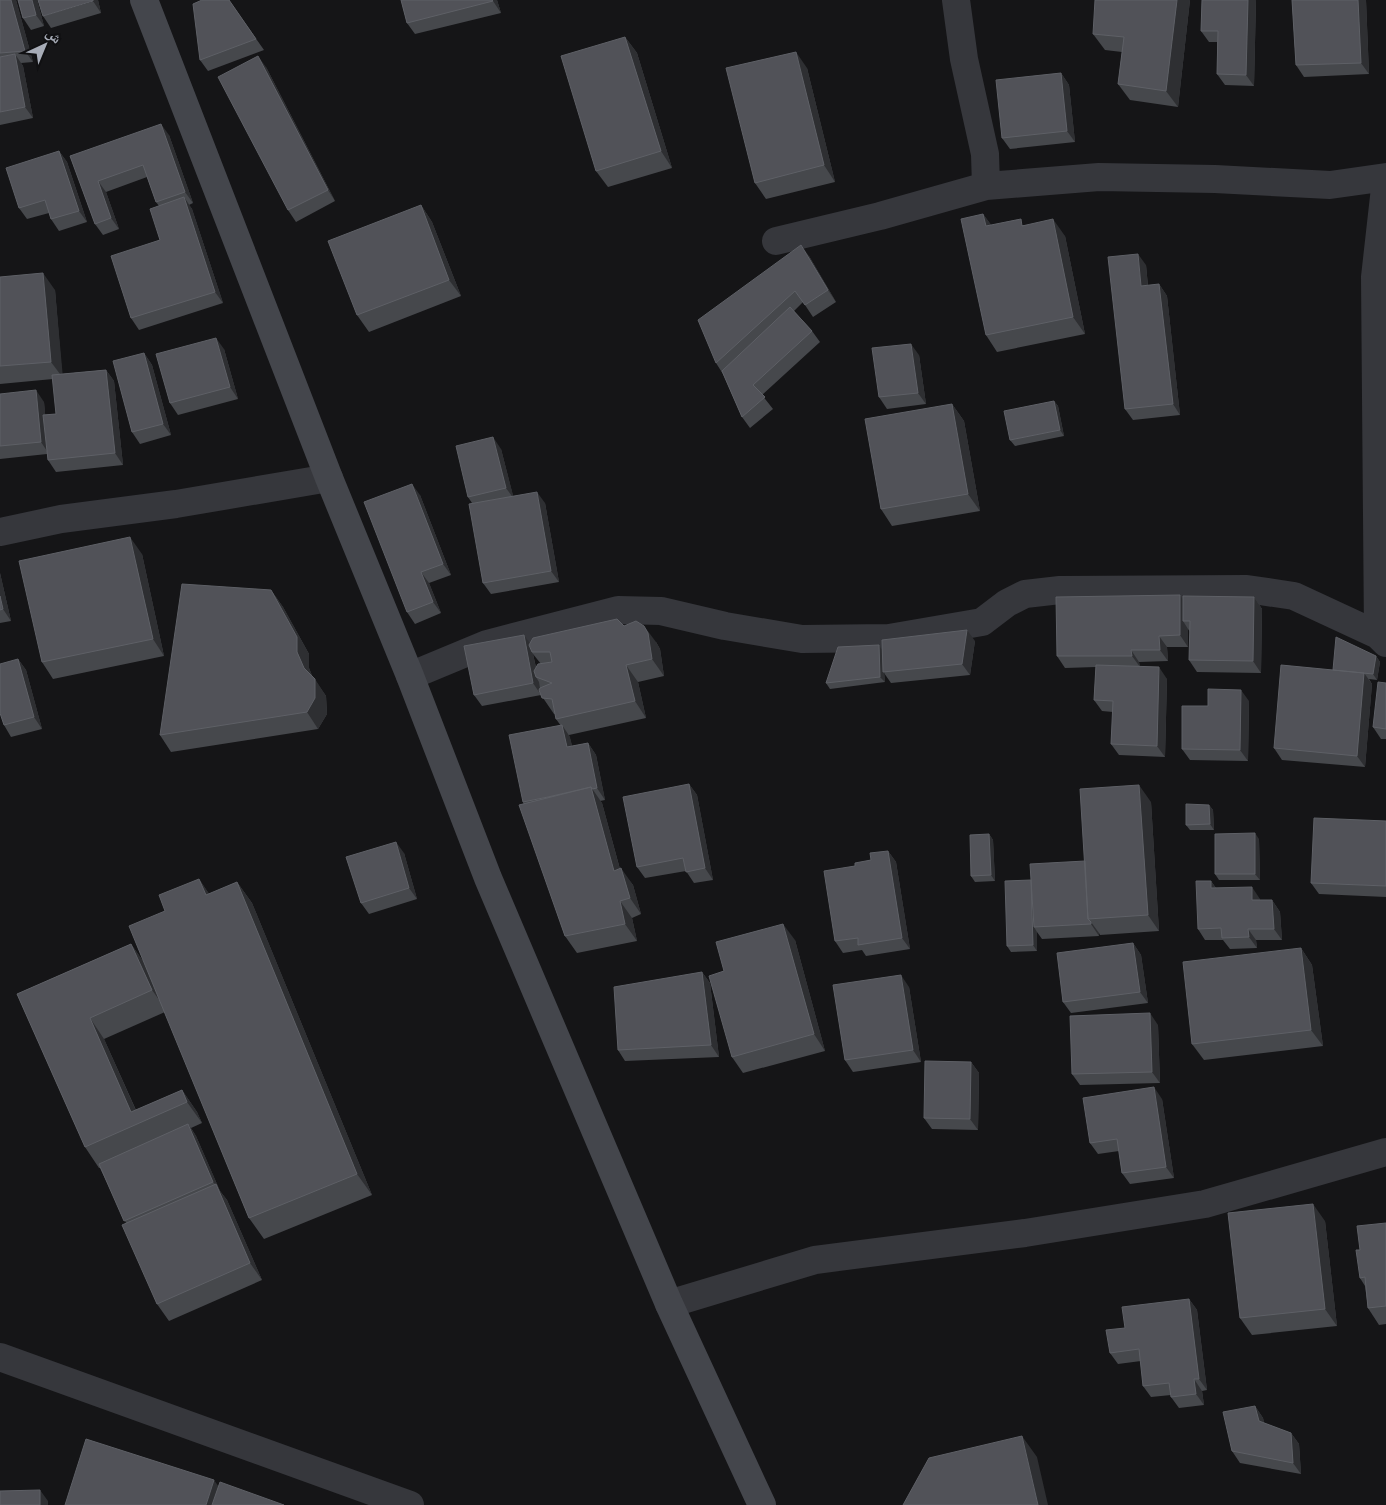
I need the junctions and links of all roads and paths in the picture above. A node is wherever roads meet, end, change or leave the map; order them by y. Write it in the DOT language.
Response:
graph roads {
  1 [pos="144,0"];
  2 [pos="956,0"];
  3 [pos="1386,178"];
  4 [pos="986,186"];
  5 [pos="776,241"];
  6 [pos="329,478"];
  7 [pos="0,532"];
  8 [pos="1382,639"];
  9 [pos="410,676"];
  10 [pos="1386,1152"];
  11 [pos="669,1304"];
  12 [pos="0,1357"];
  13 [pos="410,1505"];
  14 [pos="762,1505"];
  1 -- 6 [label="street"];
  2 -- 4 [label="street"];
  3 -- 4 [label="street"];
  3 -- 8 [label="street"];
  4 -- 5 [label="street"];
  6 -- 7 [label="street"];
  6 -- 9 [label="street"];
  8 -- 9 [label="street"];
  9 -- 11 [label="street"];
  10 -- 11 [label="street"];
  11 -- 14 [label="street"];
  12 -- 13 [label="street"];
}
